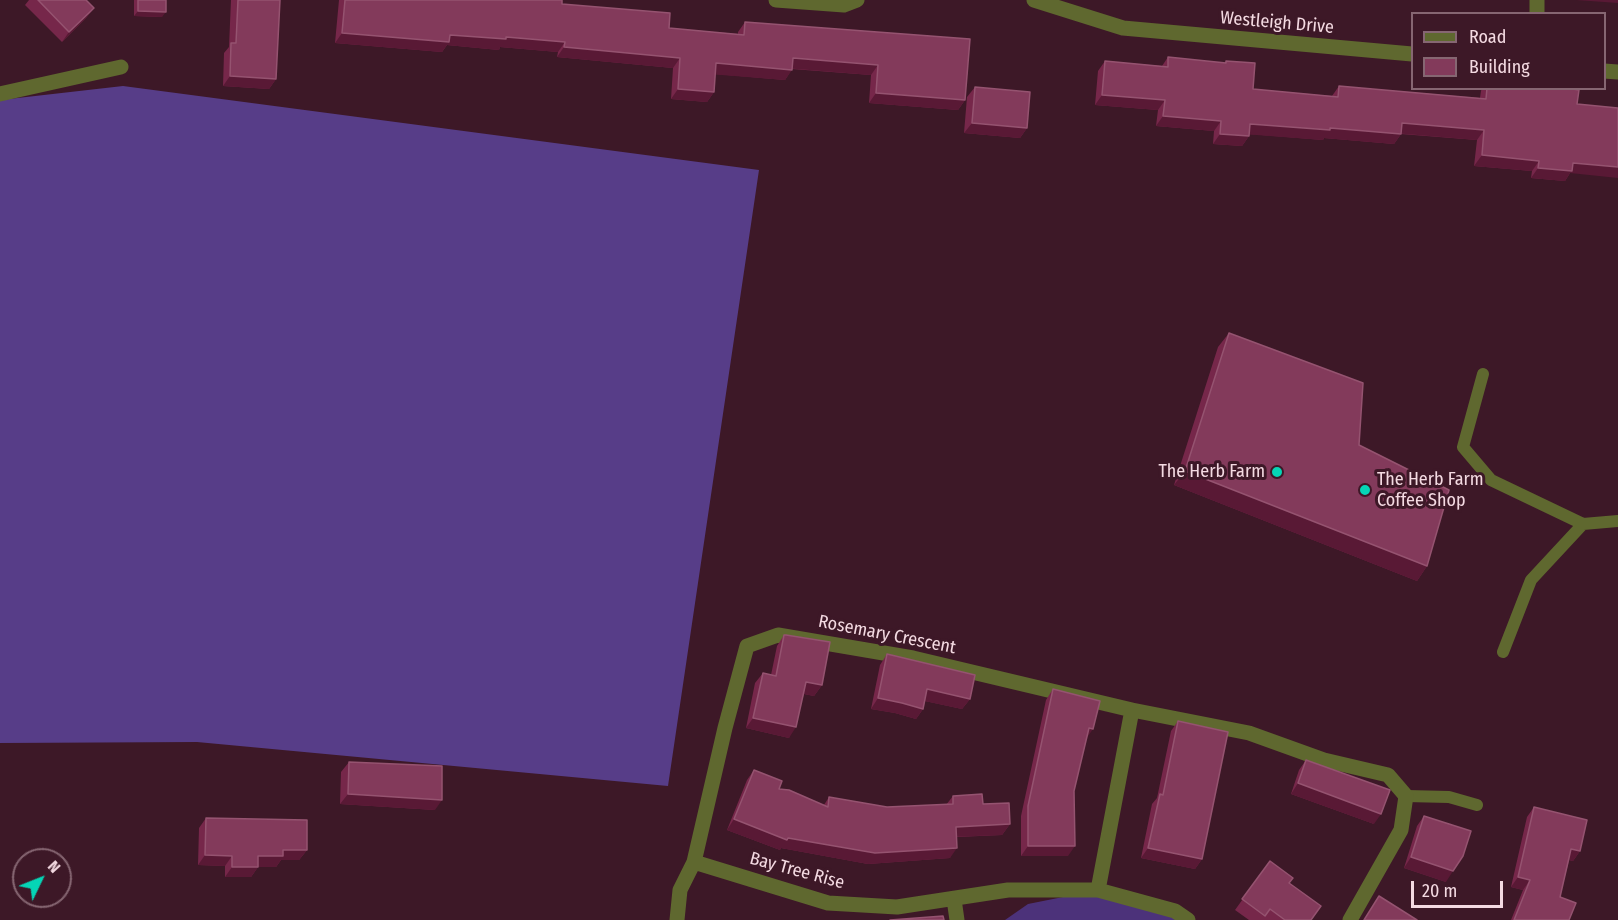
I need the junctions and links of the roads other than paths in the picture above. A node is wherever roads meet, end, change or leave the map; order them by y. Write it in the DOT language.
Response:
graph roads {
  1 [pos="776,0"];
  2 [pos="857,0"];
  3 [pos="1034,0"];
  4 [pos="1411,54"];
  5 [pos="121,67"];
  6 [pos="0,94"];
  7 [pos="1483,374"];
  8 [pos="1618,521"];
  9 [pos="1583,524"];
  10 [pos="1503,652"];
  11 [pos="1132,710"];
  12 [pos="1406,796"];
  13 [pos="1477,805"];
  14 [pos="694,862"];
  15 [pos="1098,890"];
  16 [pos="954,899"];
  17 [pos="677,920"];
  18 [pos="957,920"];
  19 [pos="1188,920"];
  20 [pos="1350,920"];
  1 -- 2 [label="street"];
  3 -- 4 [label="street, Westleigh Drive"];
  5 -- 6 [label="street"];
  7 -- 9 [label="lane"];
  8 -- 9 [label="lane"];
  9 -- 10 [label="lane"];
  11 -- 12 [label="street, Rosemary Crescent"];
  11 -- 14 [label="street, Rosemary Crescent"];
  11 -- 15 [label="street"];
  12 -- 13 [label="lane"];
  12 -- 20 [label="street"];
  14 -- 16 [label="street, Bay Tree Rise"];
  14 -- 17 [label="street"];
  15 -- 16 [label="street, Bay Tree Rise"];
  15 -- 19 [label="street, Bay Tree Rise"];
  16 -- 18 [label="street"];
}
